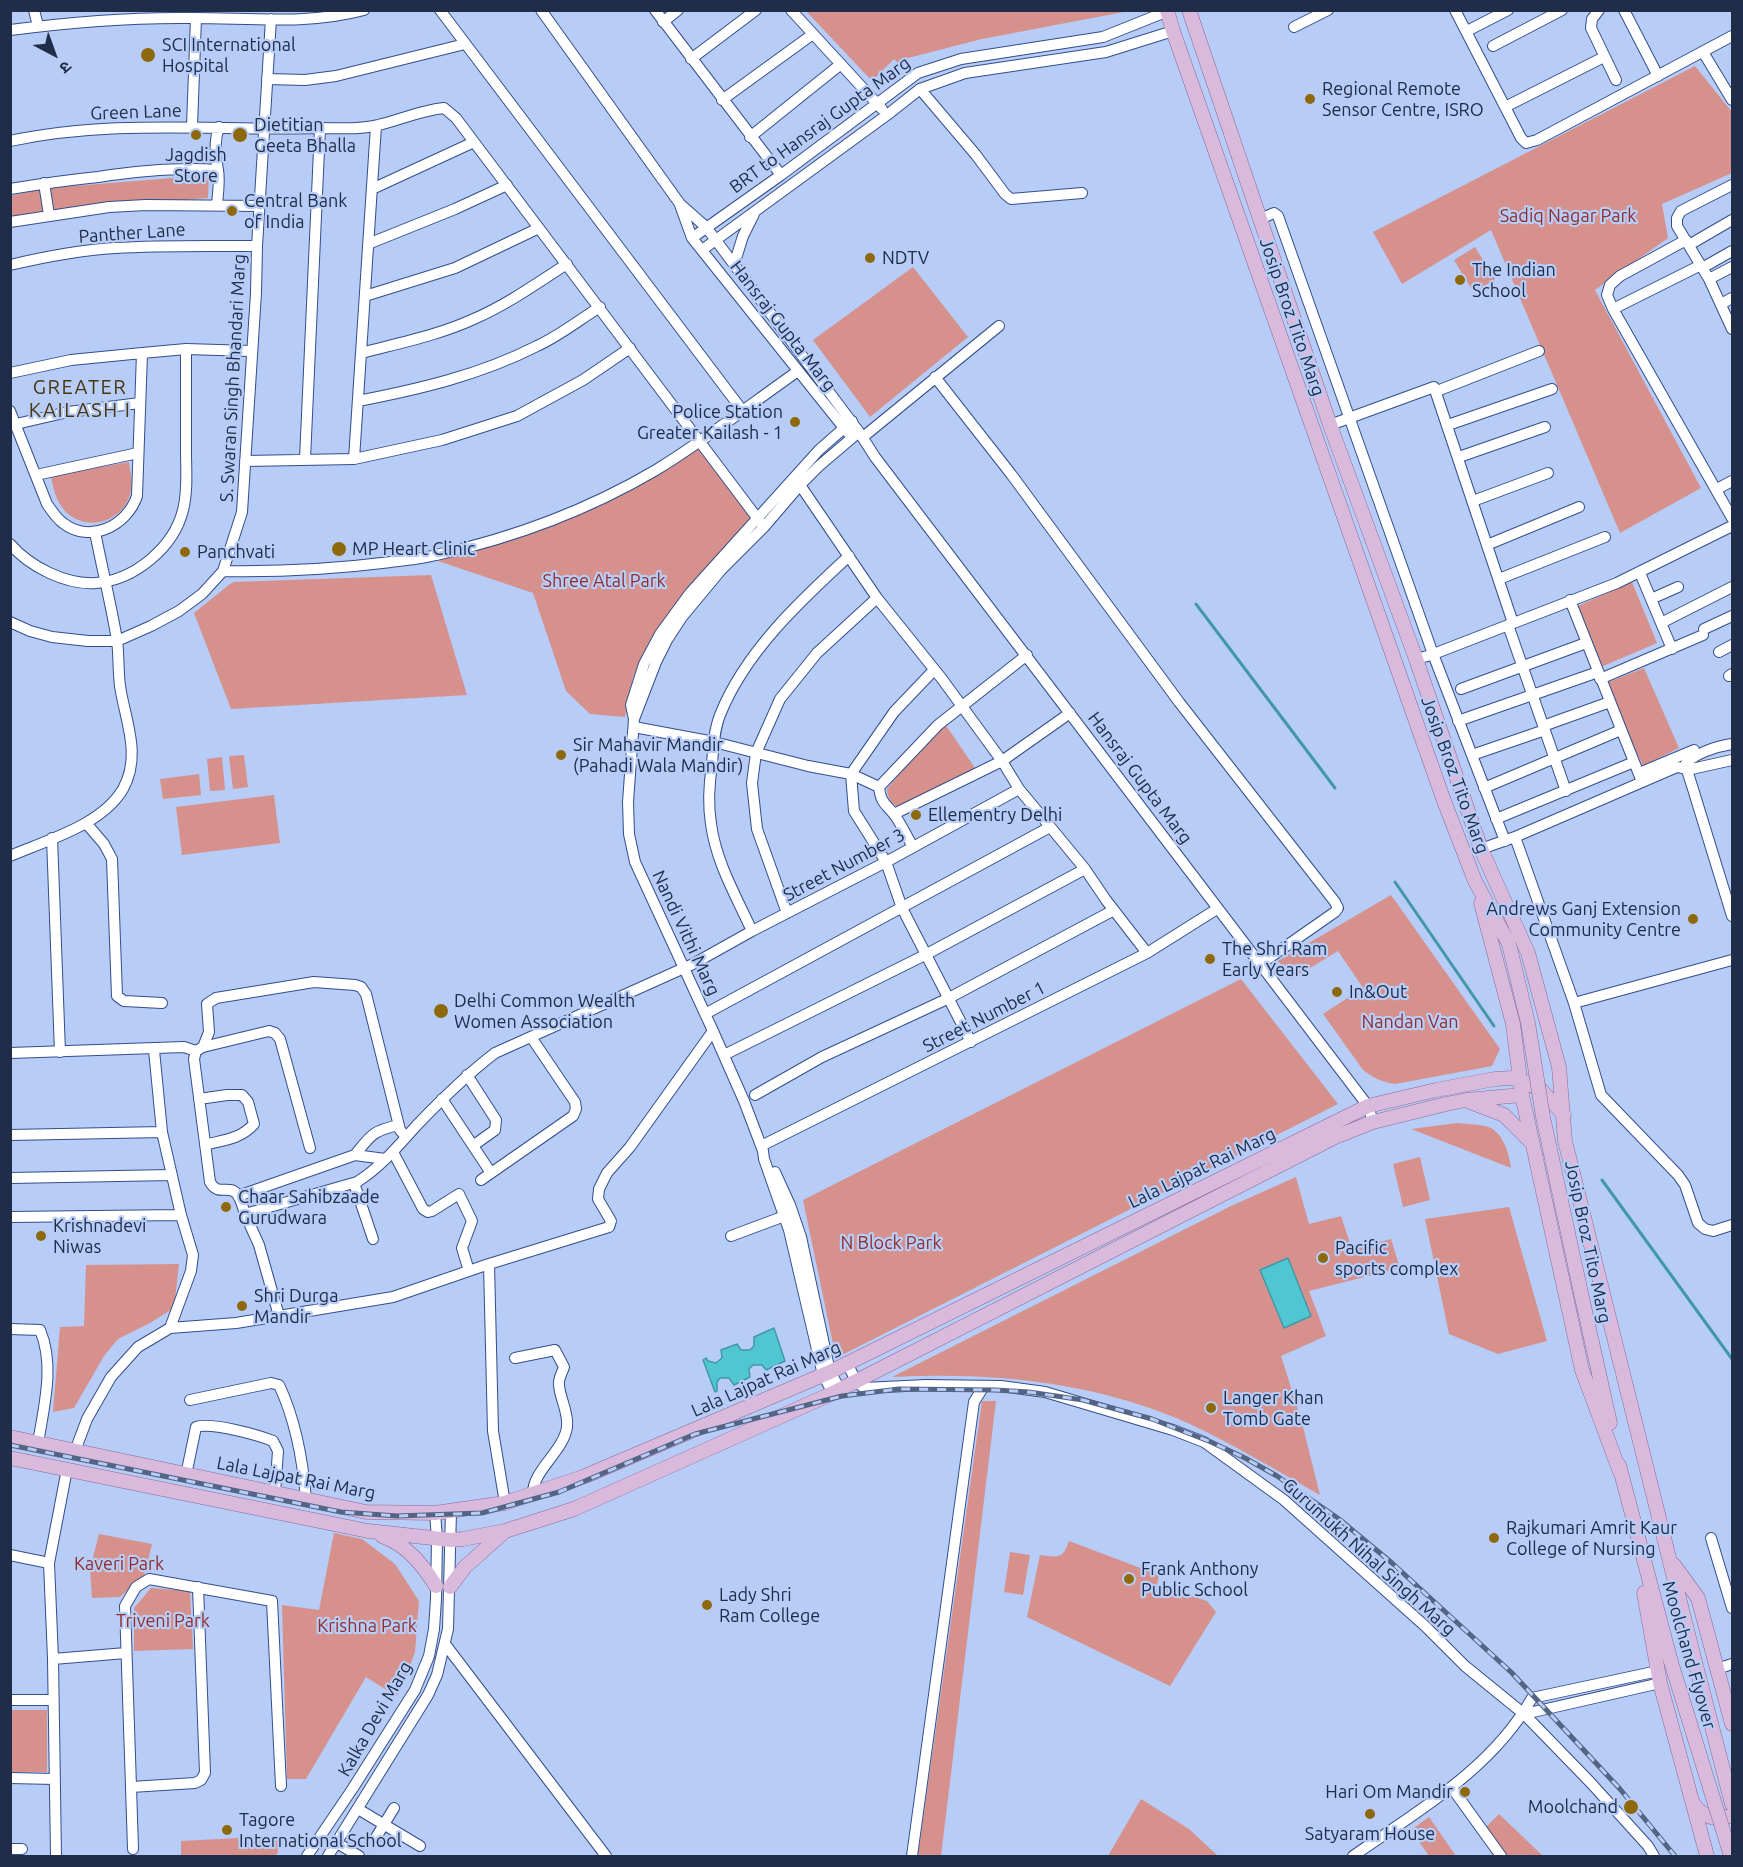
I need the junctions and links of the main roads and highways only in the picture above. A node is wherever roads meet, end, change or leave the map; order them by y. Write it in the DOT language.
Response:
graph roads {
  1 [pos="1167,11"];
  2 [pos="1194,13"];
  3 [pos="1475,881"];
  4 [pos="1554,1043"];
  5 [pos="1516,1051"];
  6 [pos="1495,1079"];
  7 [pos="1520,1080"];
  8 [pos="1522,1095"];
  9 [pos="1466,1100"];
  10 [pos="1564,1115"];
  11 [pos="1534,1145"];
  12 [pos="1011,1283"];
  13 [pos="985,1295"];
  14 [pos="1018,1299"];
  15 [pos="994,1311"];
  16 [pos="10,1437"];
  17 [pos="10,1458"];
  18 [pos="1620,1472"];
  19 [pos="368,1531"];
  20 [pos="505,1531"];
  21 [pos="1669,1558"];
  22 [pos="1645,1567"];
  23 [pos="1732,1724"];
  24 [pos="1690,1795"];
  25 [pos="1732,1804"];
  26 [pos="1732,1815"];
  27 [pos="1707,1857"];
  28 [pos="1731,1857"];
  1 -- 3 [label="main road, Josip Broz Tito Marg"];
  2 -- 4 [label="main road, Josip Broz Tito Marg"];
  3 -- 5 [label="main road"];
  3 -- 18 [label="main road, Josip Broz Tito Marg, bridge"];
  4 -- 5 [label="main road"];
  4 -- 10 [label="main road, Josip Broz Tito Marg"];
  5 -- 6 [label="main road"];
  5 -- 7 [label="main road"];
  6 -- 7 [label="main road, Lala Lajpat Rai Marg"];
  6 -- 12 [label="main road, Lala Lajpat Rai Marg"];
  7 -- 8 [label="main road"];
  7 -- 10 [label="main road"];
  8 -- 9 [label="main road, Lala Lajpat Rai Marg"];
  8 -- 11 [label="main road"];
  9 -- 11 [label="main road"];
  9 -- 14 [label="main road, Lala Lajpat Rai Marg"];
  10 -- 21 [label="main road, Josip Broz Tito Marg"];
  11 -- 18 [label="main road"];
  12 -- 13 [label="main road, Lala Lajpat Rai Marg"];
  12 -- 14 [label="main road"];
  13 -- 15 [label="main road"];
  13 -- 16 [label="main road, Lala Lajpat Rai Marg"];
  14 -- 15 [label="main road, Lala Lajpat Rai Marg"];
  15 -- 20 [label="main road, Lala Lajpat Rai Marg"];
  17 -- 19 [label="main road, Lala Lajpat Rai Marg"];
  18 -- 22 [label="main road, Josip Broz Tito Marg"];
  19 -- 20 [label="main road, Lala Lajpat Rai Marg"];
  19 -- 20 [label="main road"];
  21 -- 23 [label="main road"];
  21 -- 25 [label="main road, Moolchand Flyover"];
  22 -- 24 [label="main road"];
  22 -- 28 [label="main road, Moolchand Flyover, bridge"];
  24 -- 26 [label="main road"];
  24 -- 27 [label="main road"];
}
